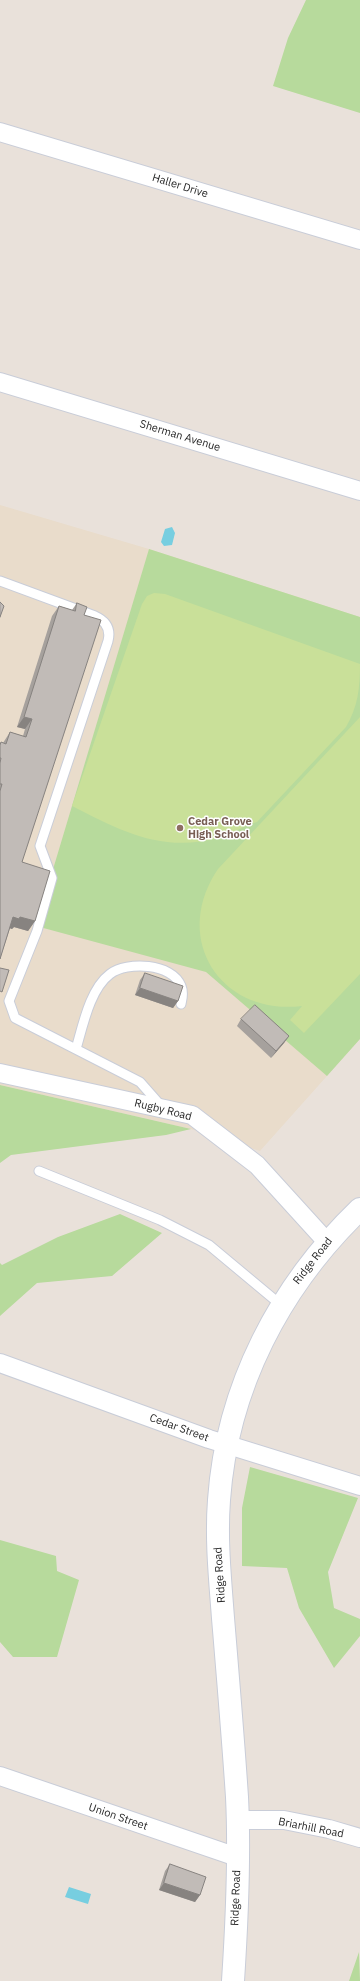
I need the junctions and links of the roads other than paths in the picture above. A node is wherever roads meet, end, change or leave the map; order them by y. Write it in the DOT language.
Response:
graph roads {
  1 [pos="0,132"];
  2 [pos="360,240"];
  3 [pos="0,382"];
  4 [pos="360,491"];
  5 [pos="0,581"];
  6 [pos="181,1004"];
  7 [pos="76,1049"];
  8 [pos="0,1073"];
  9 [pos="165,1109"];
  10 [pos="39,1171"];
  11 [pos="360,1209"];
  12 [pos="327,1242"];
  13 [pos="281,1305"];
  14 [pos="0,1363"];
  15 [pos="226,1445"];
  16 [pos="360,1486"];
  17 [pos="0,1776"];
  18 [pos="237,1820"];
  19 [pos="360,1838"];
  20 [pos="237,1857"];
  21 [pos="233,1981"];
  1 -- 2 [label="street, Haller Drive"];
  3 -- 4 [label="street, Sherman Avenue"];
  5 -- 7 [label="lane"];
  6 -- 7 [label="lane"];
  7 -- 9 [label="lane"];
  8 -- 9 [label="street, Rugby Road"];
  9 -- 12 [label="street, Rugby Road"];
  10 -- 13 [label="lane"];
  11 -- 12 [label="main road, Ridge Road"];
  12 -- 13 [label="main road, Ridge Road"];
  13 -- 15 [label="main road, Ridge Road"];
  14 -- 15 [label="street, Cedar Street"];
  15 -- 16 [label="street, Cedar Street"];
  15 -- 18 [label="main road, Ridge Road"];
  17 -- 20 [label="street, Union Street"];
  18 -- 19 [label="street, Briarhill Road"];
  18 -- 20 [label="main road, Ridge Road"];
  20 -- 21 [label="main road, Ridge Road"];
}
